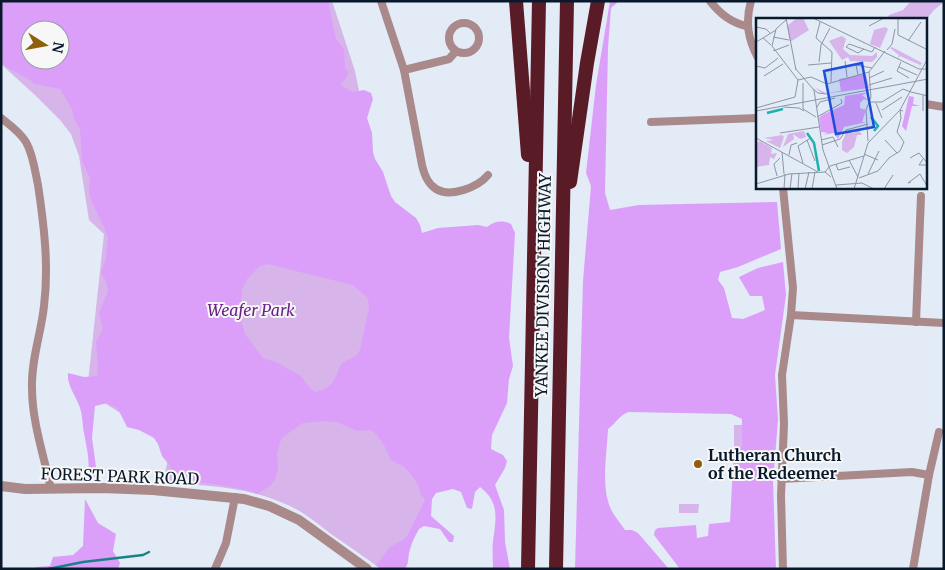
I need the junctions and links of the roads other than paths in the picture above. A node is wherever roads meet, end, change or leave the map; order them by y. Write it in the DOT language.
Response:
graph roads {
  1 [pos="381,1"];
  2 [pos="516,1"];
  3 [pos="540,1"];
  4 [pos="567,1"];
  5 [pos="598,1"];
  6 [pos="710,1"];
  7 [pos="751,1"];
  8 [pos="747,26"];
  9 [pos="456,51"];
  10 [pos="756,53"];
  11 [pos="404,70"];
  12 [pos="928,104"];
  13 [pos="944,107"];
  14 [pos="1,118"];
  15 [pos="756,118"];
  16 [pos="651,122"];
  17 [pos="488,174"];
  18 [pos="784,189"];
  19 [pos="921,196"];
  20 [pos="562,242"];
  21 [pos="534,250"];
  22 [pos="791,315"];
  23 [pos="916,322"];
  24 [pos="944,323"];
  25 [pos="939,432"];
  26 [pos="929,475"];
  27 [pos="781,479"];
  28 [pos="1,486"];
  29 [pos="51,489"];
  30 [pos="235,497"];
  31 [pos="215,569"];
  32 [pos="368,569"];
  33 [pos="528,569"];
  34 [pos="556,569"];
  35 [pos="784,569"];
  36 [pos="913,569"];
  1 -- 11 [label="street"];
  2 -- 21 [label="highway"];
  3 -- 21 [label="highway, YANKEE DIVISION HIGHWAY"];
  4 -- 20 [label="highway, YANKEE DIVISION HIGHWAY"];
  5 -- 20 [label="highway"];
  6 -- 8 [label="street"];
  7 -- 8 [label="street"];
  8 -- 10 [label="street"];
  9 -- 9 [label="street"];
  9 -- 11 [label="street"];
  11 -- 17 [label="street"];
  12 -- 13 [label="street"];
  14 -- 29 [label="street"];
  15 -- 16 [label="street"];
  18 -- 22 [label="street"];
  19 -- 23 [label="street"];
  20 -- 34 [label="highway, YANKEE DIVISION HIGHWAY"];
  21 -- 33 [label="highway, YANKEE DIVISION HIGHWAY"];
  22 -- 23 [label="street"];
  22 -- 27 [label="street"];
  23 -- 24 [label="street"];
  25 -- 26 [label="street"];
  26 -- 27 [label="street"];
  26 -- 36 [label="street"];
  27 -- 35 [label="street"];
  28 -- 29 [label="street, FOREST PARK ROAD"];
  29 -- 30 [label="street, FOREST PARK ROAD"];
  30 -- 31 [label="street"];
  30 -- 32 [label="street, FOREST PARK ROAD"];
}
